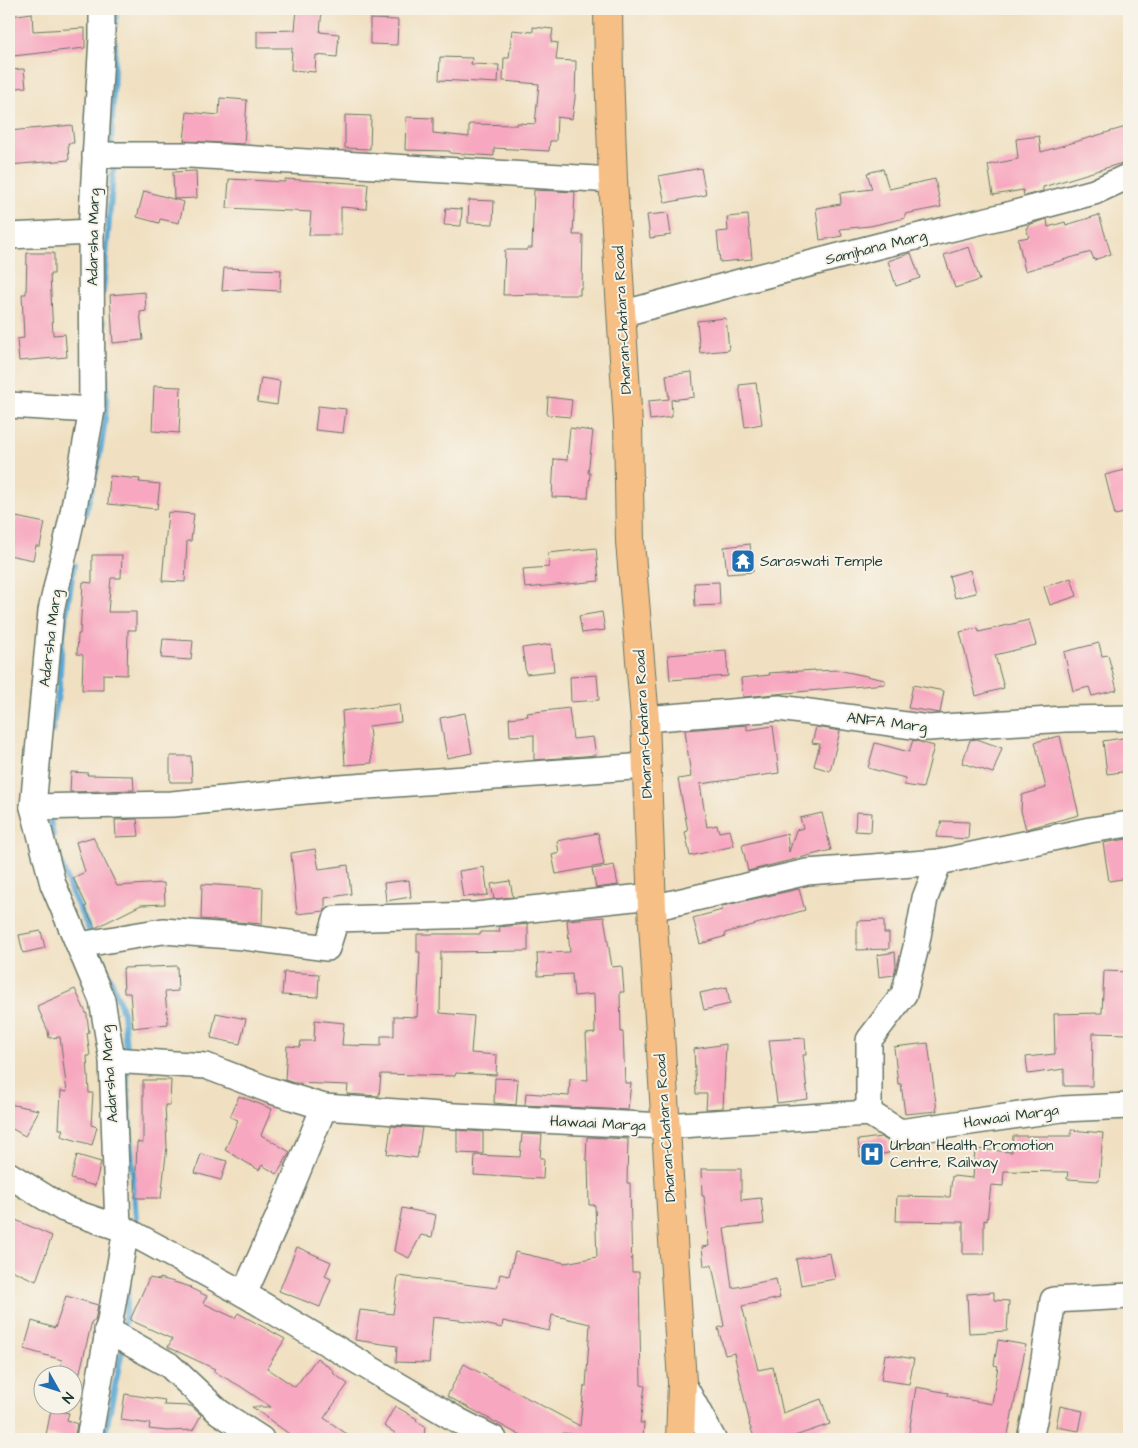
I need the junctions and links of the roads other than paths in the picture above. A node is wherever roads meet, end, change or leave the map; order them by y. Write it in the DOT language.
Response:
graph roads {
  1 [pos="102,9"];
  2 [pos="608,9"];
  3 [pos="95,155"];
  4 [pos="1129,176"];
  5 [pos="613,180"];
  6 [pos="91,232"];
  7 [pos="9,236"];
  8 [pos="621,314"];
  9 [pos="9,405"];
  10 [pos="92,410"];
  11 [pos="1129,718"];
  12 [pos="645,719"];
  13 [pos="646,766"];
  14 [pos="32,807"];
  15 [pos="1129,824"];
  16 [pos="939,862"];
  17 [pos="652,902"];
  18 [pos="79,946"];
  19 [pos="112,1060"];
  20 [pos="1129,1106"];
  21 [pos="324,1107"];
  22 [pos="869,1113"];
  23 [pos="665,1126"];
  24 [pos="9,1175"];
  25 [pos="122,1229"];
  26 [pos="244,1294"];
  27 [pos="1129,1296"];
  28 [pos="107,1330"];
  29 [pos="682,1382"];
  30 [pos="89,1439"];
  31 [pos="261,1439"];
  32 [pos="494,1439"];
  33 [pos="680,1439"];
  34 [pos="713,1439"];
  35 [pos="1030,1439"];
  1 -- 3 [label="street, Adarsha Marg"];
  2 -- 5 [label="main road, Dharan-Chatara Road"];
  3 -- 5 [label="street"];
  3 -- 6 [label="street, Adarsha Marg"];
  4 -- 8 [label="street, Samjhana Marg"];
  5 -- 8 [label="main road, Dharan-Chatara Road"];
  6 -- 7 [label="street"];
  6 -- 10 [label="street, Adarsha Marg"];
  8 -- 12 [label="main road, Dharan-Chatara Road"];
  9 -- 10 [label="street"];
  10 -- 14 [label="street, Adarsha Marg"];
  11 -- 12 [label="street, ANFA Marg"];
  12 -- 13 [label="main road, Dharan-Chatara Road"];
  13 -- 14 [label="street"];
  13 -- 17 [label="main road, Dharan-Chatara Road"];
  14 -- 18 [label="street, Adarsha Marg"];
  15 -- 16 [label="street"];
  16 -- 17 [label="street"];
  16 -- 22 [label="street"];
  17 -- 18 [label="street"];
  17 -- 23 [label="main road, Dharan-Chatara Road"];
  18 -- 19 [label="street, Adarsha Marg"];
  19 -- 21 [label="street, Hawaai Marga"];
  19 -- 25 [label="street, Adarsha Marg"];
  20 -- 22 [label="street, Hawaai Marga"];
  21 -- 23 [label="street, Hawaai Marga"];
  21 -- 26 [label="street"];
  22 -- 23 [label="street, Hawaai Marga"];
  23 -- 29 [label="main road, Dharan-Chatara Road"];
  24 -- 25 [label="street"];
  25 -- 26 [label="street"];
  25 -- 28 [label="street, Adarsha Marg"];
  26 -- 32 [label="street"];
  27 -- 35 [label="street"];
  28 -- 30 [label="street, Adarsha Marg"];
  28 -- 31 [label="street"];
  29 -- 33 [label="main road, Dharan-Chatara Road"];
  29 -- 34 [label="street"];
}
